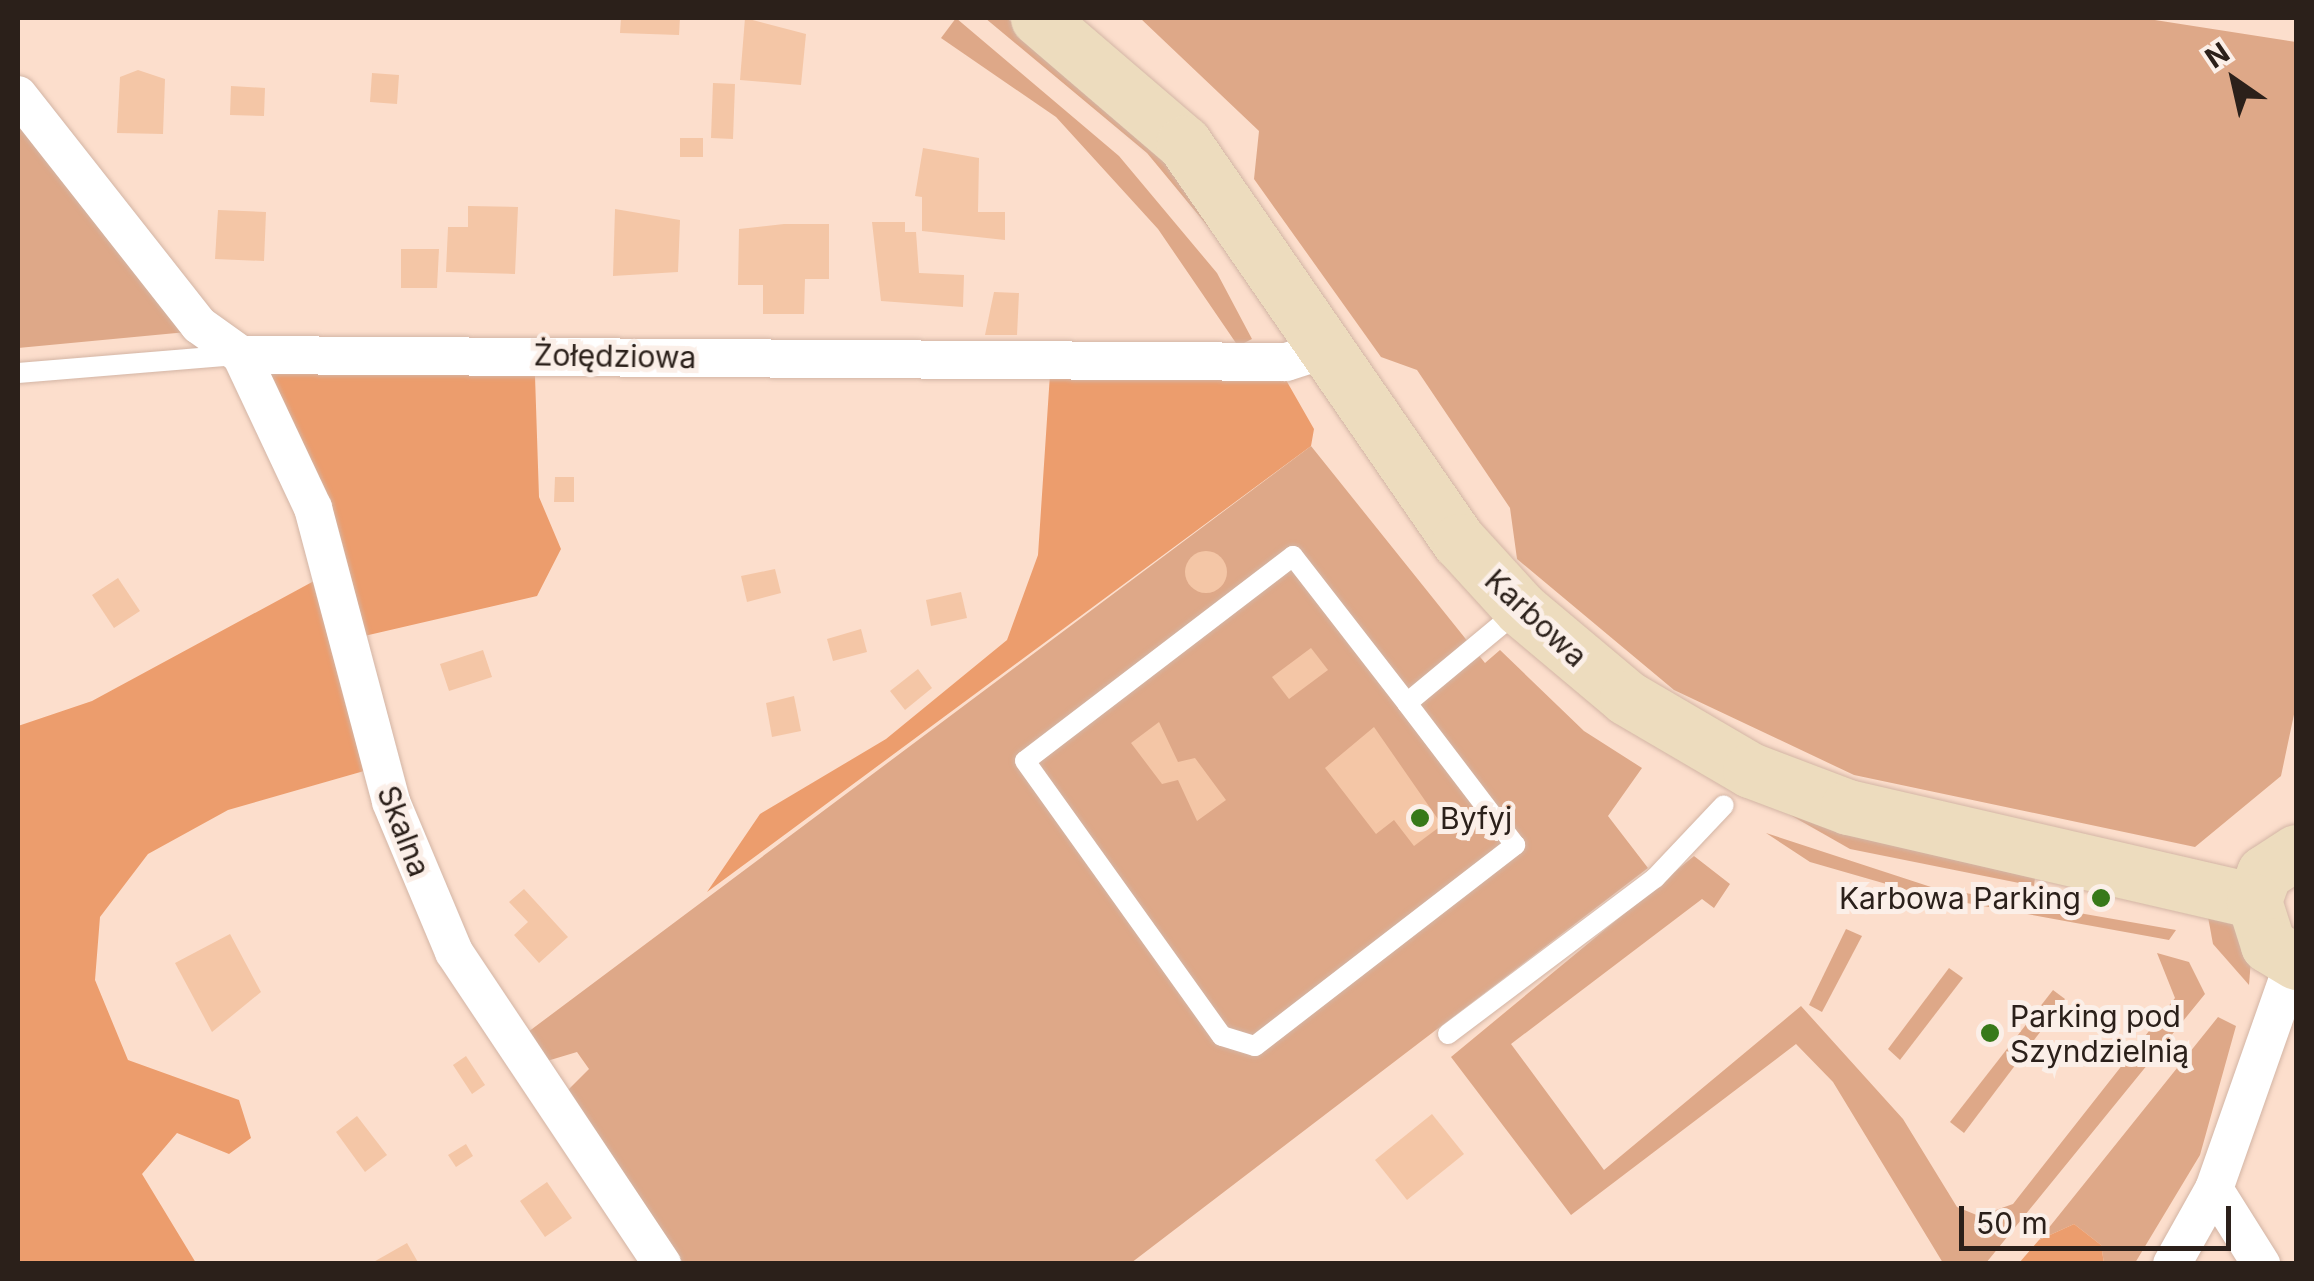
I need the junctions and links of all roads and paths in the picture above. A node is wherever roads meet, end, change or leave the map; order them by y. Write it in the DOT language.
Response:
graph roads {
  1 [pos="1038,18"];
  2 [pos="18,94"];
  3 [pos="1330,348"];
  4 [pos="241,355"];
  5 [pos="18,372"];
  6 [pos="1521,609"];
  7 [pos="1407,703"];
  8 [pos="1724,806"];
  9 [pos="2296,852"];
  10 [pos="2254,901"];
  11 [pos="2295,962"];
  12 [pos="1448,1034"];
  13 [pos="2214,1190"];
  14 [pos="662,1264"];
  15 [pos="2172,1264"];
  16 [pos="2260,1264"];
  1 -- 3 [label="street, Karbowa"];
  2 -- 4 [label="street"];
  3 -- 4 [label="street, Żołędziowa"];
  3 -- 6 [label="street, Karbowa"];
  4 -- 5 [label="lane"];
  4 -- 14 [label="street, Skalna"];
  6 -- 7 [label="lane"];
  6 -- 10 [label="street, Karbowa"];
  7 -- 7 [label="lane"];
  8 -- 12 [label="lane"];
  9 -- 10 [label="street"];
  10 -- 11 [label="street"];
  11 -- 13 [label="street"];
  13 -- 15 [label="street"];
  13 -- 16 [label="street"];
}
